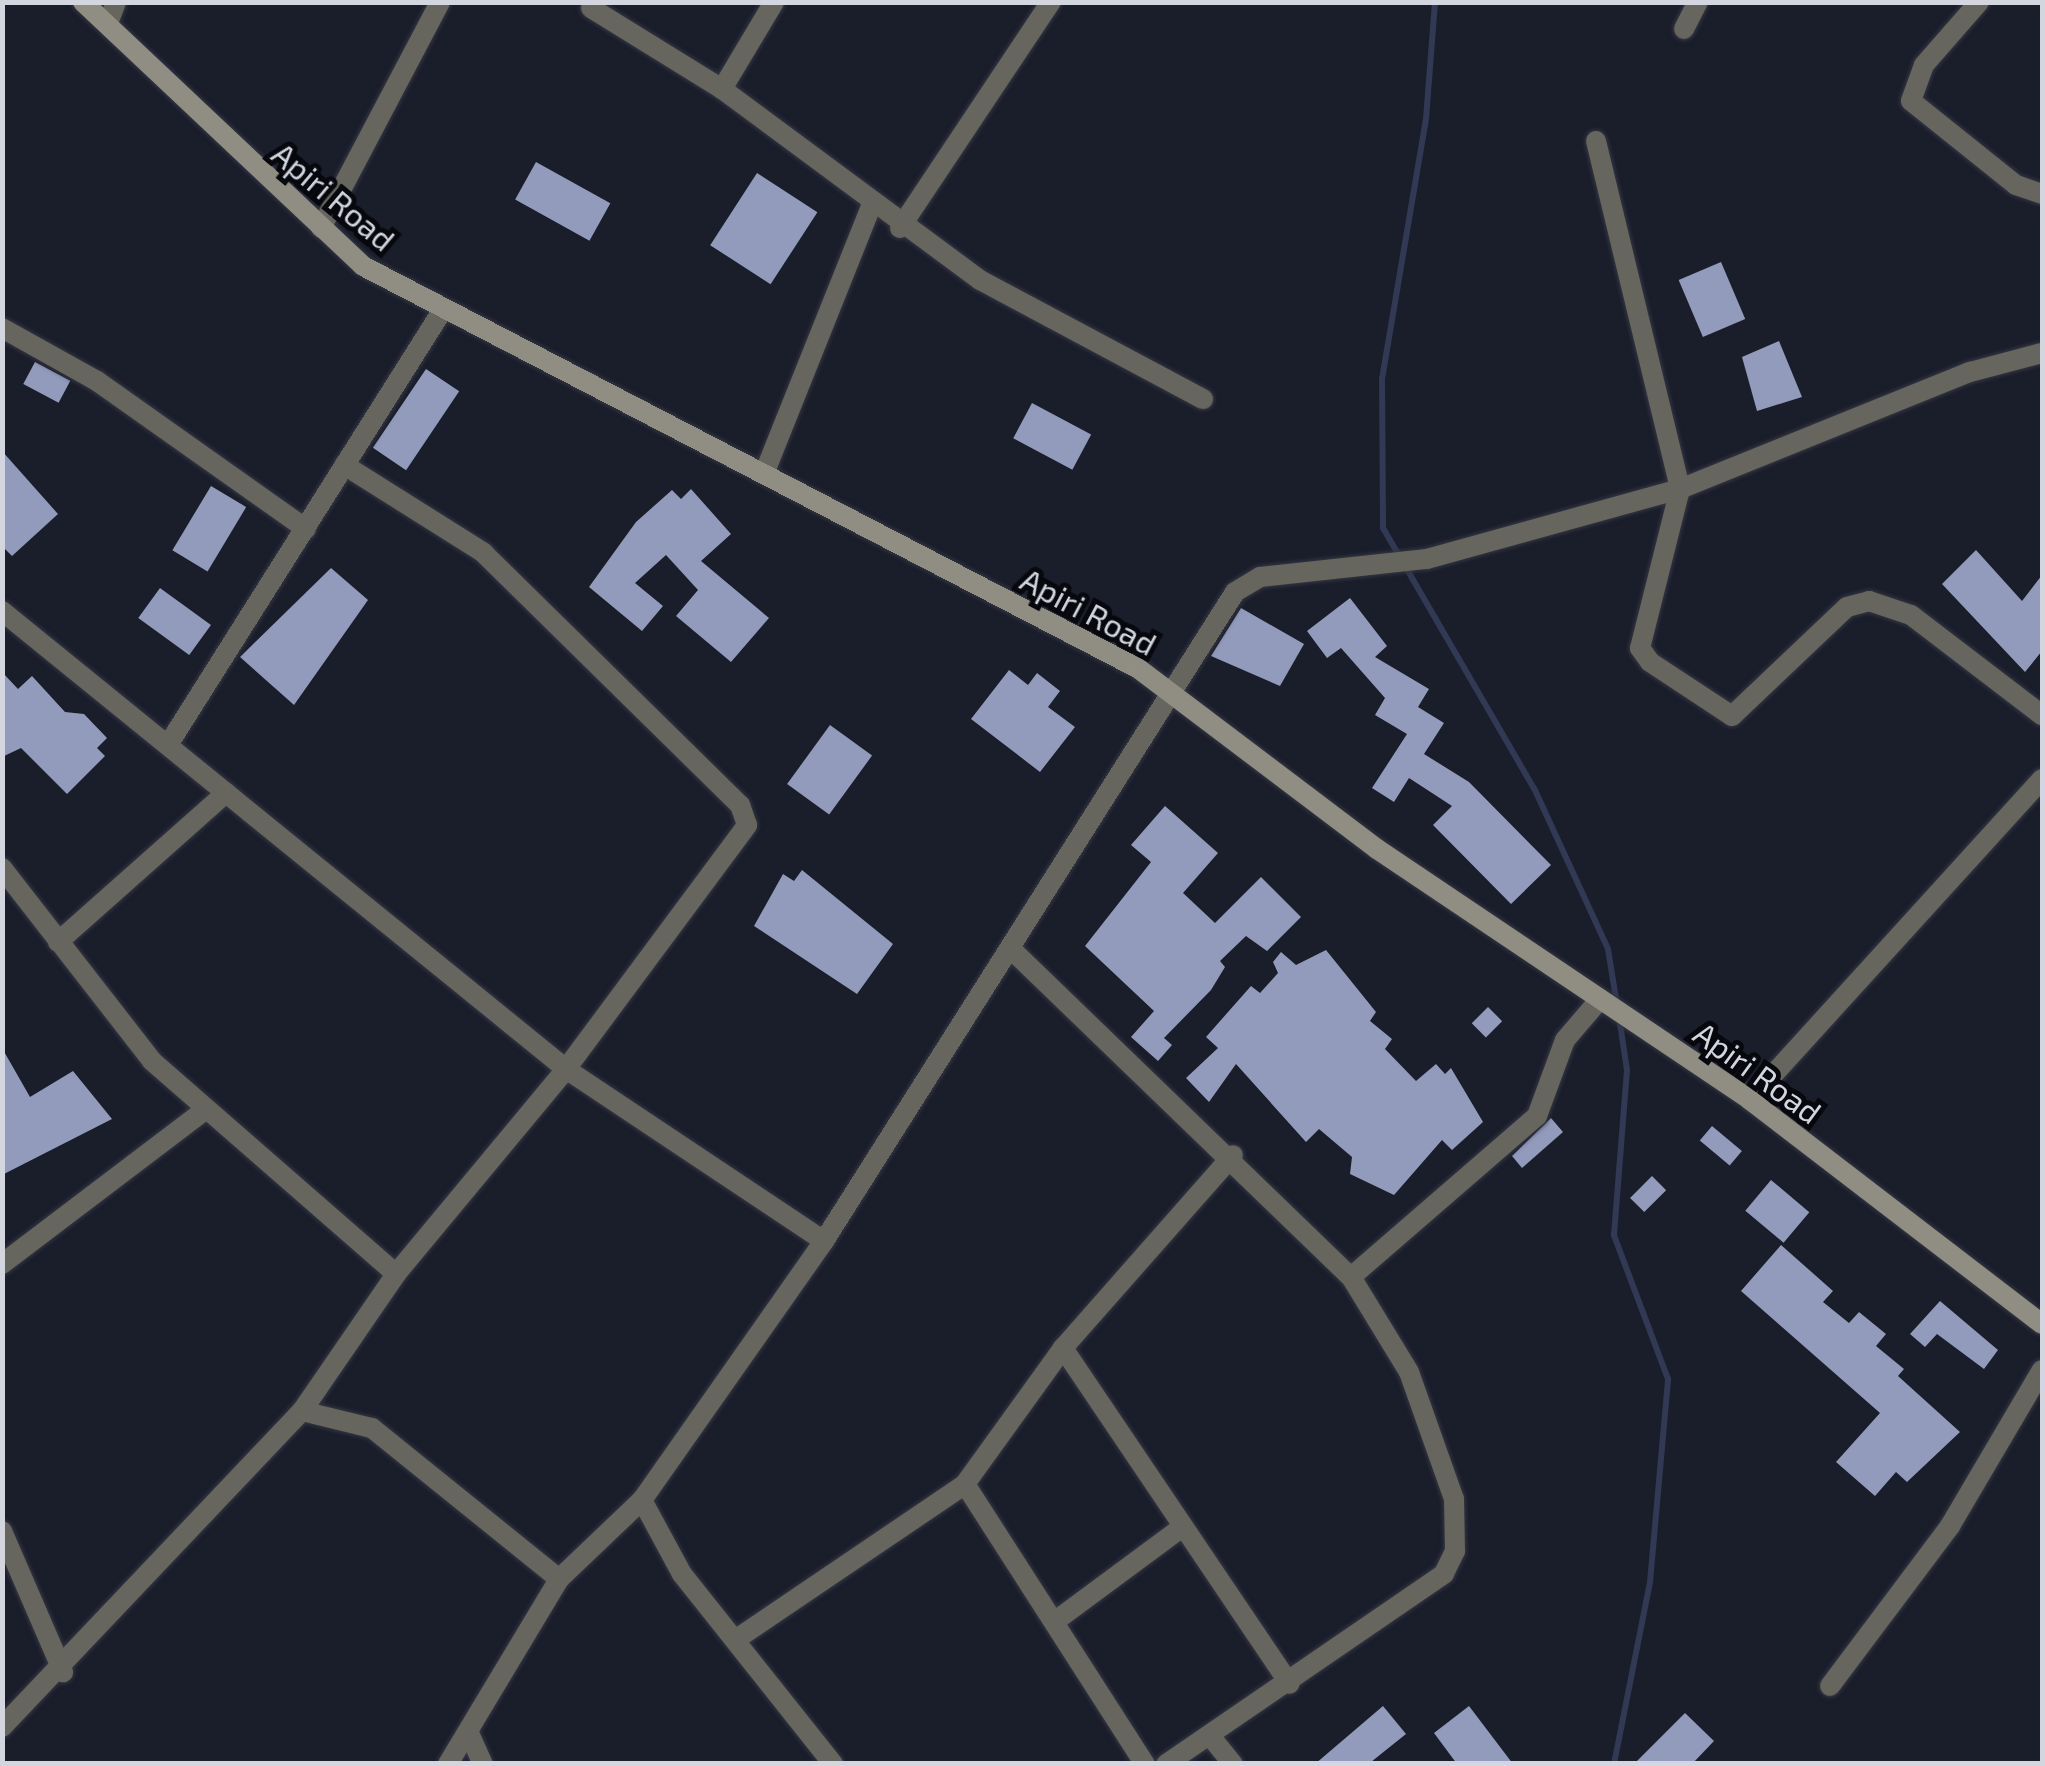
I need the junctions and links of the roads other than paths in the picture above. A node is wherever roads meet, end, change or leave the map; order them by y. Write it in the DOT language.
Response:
graph roads {
  1 [pos="83,2"];
  2 [pos="116,2"];
  3 [pos="440,2"];
  4 [pos="774,2"];
  5 [pos="1051,2"];
  6 [pos="1698,2"];
  7 [pos="1979,2"];
  8 [pos="590,8"];
  9 [pos="108,23"];
  10 [pos="1684,29"];
  11 [pos="722,89"];
  12 [pos="1596,141"];
  13 [pos="2042,194"];
  14 [pos="871,206"];
  15 [pos="321,228"];
  16 [pos="900,228"];
  17 [pos="442,311"];
  18 [pos="2,328"];
  19 [pos="2042,353"];
  20 [pos="1203,399"];
  21 [pos="344,465"];
  22 [pos="764,474"];
  23 [pos="1680,489"];
  24 [pos="306,529"];
  25 [pos="2,611"];
  26 [pos="1174,693"];
  27 [pos="2042,715"];
  28 [pos="168,745"];
  29 [pos="2039,790"];
  30 [pos="226,793"];
  31 [pos="2,868"];
  32 [pos="58,942"];
  33 [pos="1012,950"];
  34 [pos="1600,999"];
  35 [pos="566,1070"];
  36 [pos="1750,1100"];
  37 [pos="206,1109"];
  38 [pos="1233,1155"];
  39 [pos="824,1241"];
  40 [pos="2,1264"];
  41 [pos="396,1274"];
  42 [pos="1351,1277"];
  43 [pos="2042,1324"];
  44 [pos="1063,1348"];
  45 [pos="2042,1370"];
  46 [pos="302,1411"];
  47 [pos="966,1484"];
  48 [pos="642,1500"];
  49 [pos="1181,1528"];
  50 [pos="2,1530"];
  51 [pos="559,1580"];
  52 [pos="1054,1622"];
  53 [pos="736,1640"];
  54 [pos="64,1672"];
  55 [pos="1290,1684"];
  56 [pos="1830,1686"];
  57 [pos="2,1727"];
  58 [pos="469,1733"];
  59 [pos="1211,1737"];
  60 [pos="448,1764"];
  61 [pos="483,1764"];
  62 [pos="832,1764"];
  63 [pos="1145,1764"];
  64 [pos="1166,1764"];
  65 [pos="1233,1764"];
  1 -- 9 [label="street, Apiri Road"];
  2 -- 9 [label="street"];
  3 -- 15 [label="street"];
  4 -- 11 [label="street"];
  5 -- 16 [label="street"];
  6 -- 10 [label="street"];
  7 -- 13 [label="street"];
  8 -- 11 [label="street"];
  9 -- 15 [label="street, Apiri Road"];
  11 -- 14 [label="street"];
  12 -- 23 [label="street"];
  14 -- 16 [label="street"];
  14 -- 22 [label="street"];
  15 -- 17 [label="street, Apiri Road"];
  16 -- 20 [label="street"];
  17 -- 21 [label="street"];
  17 -- 22 [label="street, Apiri Road"];
  18 -- 24 [label="street"];
  19 -- 23 [label="street"];
  21 -- 24 [label="street"];
  21 -- 35 [label="street"];
  22 -- 26 [label="street, Apiri Road"];
  23 -- 26 [label="street"];
  23 -- 27 [label="street"];
  24 -- 28 [label="street"];
  25 -- 28 [label="street"];
  26 -- 33 [label="street"];
  26 -- 34 [label="street, Apiri Road"];
  28 -- 30 [label="street"];
  29 -- 36 [label="street"];
  30 -- 32 [label="street"];
  30 -- 35 [label="street"];
  31 -- 32 [label="street"];
  32 -- 37 [label="street"];
  33 -- 38 [label="street"];
  33 -- 39 [label="street"];
  34 -- 36 [label="street, Apiri Road"];
  34 -- 42 [label="street"];
  35 -- 39 [label="street"];
  35 -- 41 [label="street"];
  36 -- 43 [label="street, Apiri Road"];
  37 -- 40 [label="street"];
  37 -- 41 [label="street"];
  38 -- 42 [label="street"];
  38 -- 44 [label="street"];
  39 -- 48 [label="street"];
  41 -- 46 [label="street"];
  42 -- 55 [label="street"];
  44 -- 47 [label="street"];
  44 -- 49 [label="street"];
  45 -- 56 [label="street"];
  46 -- 51 [label="street"];
  46 -- 54 [label="street"];
  47 -- 52 [label="street"];
  47 -- 53 [label="street"];
  48 -- 51 [label="street"];
  48 -- 53 [label="street"];
  49 -- 52 [label="street"];
  49 -- 55 [label="street"];
  50 -- 54 [label="street"];
  51 -- 58 [label="street"];
  52 -- 63 [label="street"];
  53 -- 62 [label="street"];
  54 -- 57 [label="street"];
  55 -- 59 [label="street"];
  58 -- 60 [label="street"];
  58 -- 61 [label="street"];
  59 -- 64 [label="street"];
  59 -- 65 [label="street"];
}
